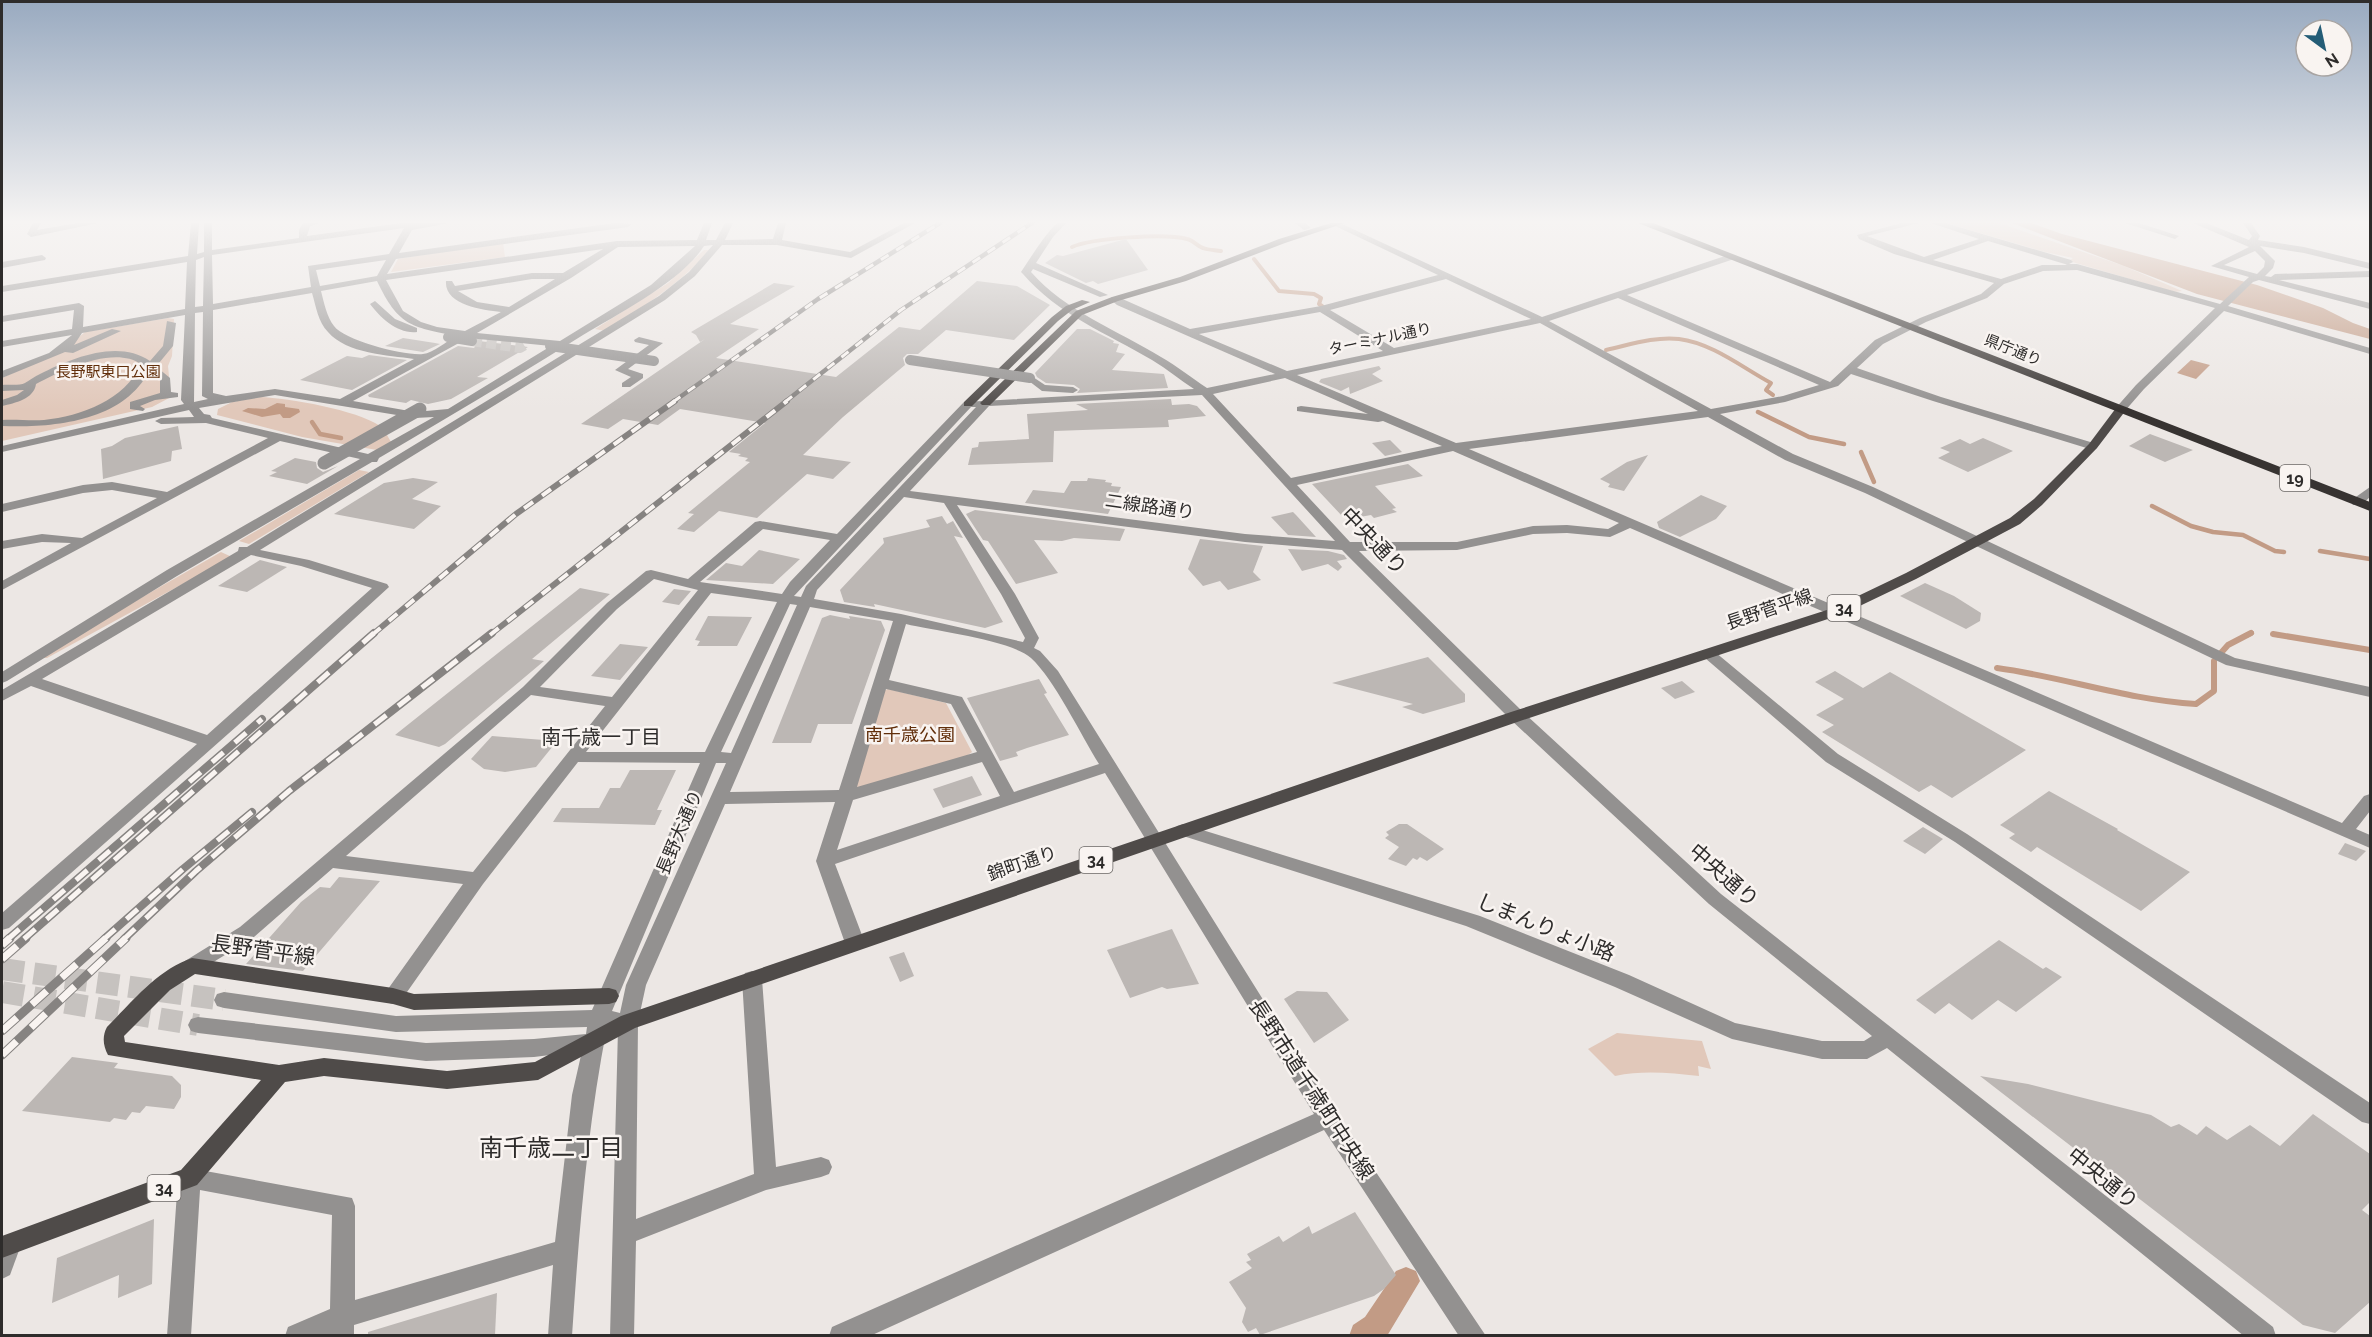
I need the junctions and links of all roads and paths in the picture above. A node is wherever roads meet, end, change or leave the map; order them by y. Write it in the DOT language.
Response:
graph roads {
  1 [pos="24,285"];
  2 [pos="191,285"];
  3 [pos="209,285"];
  4 [pos="316,285"];
  5 [pos="338,285"];
  6 [pos="384,285"];
  7 [pos="450,285"];
  8 [pos="473,285"];
  9 [pos="552,285"];
  10 [pos="656,285"];
  11 [pos="679,285"];
  12 [pos="1039,285"];
  13 [pos="1080,285"];
  14 [pos="1135,285"];
  15 [pos="1161,285"];
  16 [pos="1411,285"];
  17 [pos="1466,285"];
  18 [pos="1645,285"];
  19 [pos="1804,285"];
  20 [pos="1997,285"];
  21 [pos="2147,285"];
  22 [pos="2246,285"];
  23 [pos="2285,285"];
  24 [pos="2,289"];
  25 [pos="317,289"];
  26 [pos="451,289"];
  27 [pos="1103,295"];
  28 [pos="1620,295"];
  29 [pos="1115,299"];
  30 [pos="375,304"];
  31 [pos="2222,306"];
  32 [pos="2370,306"];
  33 [pos="209,307"];
  34 [pos="1322,309"];
  35 [pos="190,310"];
  36 [pos="511,310"];
  37 [pos="1074,311"];
  38 [pos="2,319"];
  39 [pos="1541,320"];
  40 [pos="1911,327"];
  41 [pos="77,331"];
  42 [pos="1191,332"];
  43 [pos="470,337"];
  44 [pos="596,340"];
  45 [pos="639,340"];
  46 [pos="2,344"];
  47 [pos="553,346"];
  48 [pos="2370,351"];
  49 [pos="1392,352"];
  50 [pos="422,357"];
  51 [pos="636,359"];
  52 [pos="910,360"];
  53 [pos="654,361"];
  54 [pos="150,367"];
  55 [pos="1851,370"];
  56 [pos="1287,374"];
  57 [pos="2,375"];
  58 [pos="44,375"];
  59 [pos="1176,384"];
  60 [pos="626,385"];
  61 [pos="1828,385"];
  62 [pos="29,386"];
  63 [pos="2,388"];
  64 [pos="1205,392"];
  65 [pos="237,396"];
  66 [pos="112,402"];
  67 [pos="2,403"];
  68 [pos="986,403"];
  69 [pos="198,404"];
  70 [pos="340,404"];
  71 [pos="140,408"];
  72 [pos="1301,409"];
  73 [pos="425,410"];
  74 [pos="963,410"];
  75 [pos="2120,410"];
  76 [pos="452,411"];
  77 [pos="1710,413"];
  78 [pos="167,419"];
  79 [pos="206,420"];
  80 [pos="1396,422"];
  81 [pos="2,423"];
  82 [pos="37,424"];
  83 [pos="417,432"];
  84 [pos="279,437"];
  85 [pos="20,438"];
  86 [pos="2,440"];
  87 [pos="403,440"];
  88 [pos="2093,446"];
  89 [pos="1456,447"];
  90 [pos="2,449"];
  91 [pos="407,455"];
  92 [pos="2,458"];
  93 [pos="369,458"];
  94 [pos="324,463"];
  95 [pos="387,465"];
  96 [pos="1287,483"];
  97 [pos="2370,490"];
  98 [pos="902,493"];
  99 [pos="169,496"];
  100 [pos="948,500"];
  101 [pos="2364,505"];
  102 [pos="2,508"];
  103 [pos="1630,523"];
  104 [pos="840,538"];
  105 [pos="1978,541"];
  106 [pos="83,542"];
  107 [pos="224,544"];
  108 [pos="2,545"];
  109 [pos="1347,547"];
  110 [pos="249,551"];
  111 [pos="2,586"];
  112 [pos="699,586"];
  113 [pos="786,598"];
  114 [pos="804,601"];
  115 [pos="1838,611"];
  116 [pos="900,618"];
  117 [pos="1026,649"];
  118 [pos="1710,655"];
  119 [pos="3,676"];
  120 [pos="29,680"];
  121 [pos="880,683"];
  122 [pos="528,690"];
  123 [pos="2370,692"];
  124 [pos="2,696"];
  125 [pos="618,703"];
  126 [pos="1516,716"];
  127 [pos="209,742"];
  128 [pos="986,755"];
  129 [pos="574,757"];
  130 [pos="711,758"];
  131 [pos="736,758"];
  132 [pos="1109,766"];
  133 [pos="845,796"];
  134 [pos="718,798"];
  135 [pos="1010,799"];
  136 [pos="2370,800"];
  137 [pos="1184,830"];
  138 [pos="2345,831"];
  139 [pos="1155,839"];
  140 [pos="2370,842"];
  141 [pos="329,861"];
  142 [pos="825,861"];
  143 [pos="477,879"];
  144 [pos="2,922"];
  145 [pos="855,943"];
  146 [pos="192,966"];
  147 [pos="752,979"];
  148 [pos="393,996"];
  149 [pos="609,996"];
  150 [pos="224,1000"];
  151 [pos="677,1005"];
  152 [pos="599,1018"];
  153 [pos="628,1022"];
  154 [pos="198,1025"];
  155 [pos="1888,1037"];
  156 [pos="594,1042"];
  157 [pos="279,1074"];
  158 [pos="2370,1115"];
  159 [pos="1328,1118"];
  160 [pos="821,1167"];
  161 [pos="189,1178"];
  162 [pos="766,1180"];
  163 [pos="626,1234"];
  164 [pos="5,1246"];
  165 [pos="566,1250"];
  166 [pos="2,1267"];
  167 [pos="342,1326"];
  168 [pos="179,1335"];
  169 [pos="297,1335"];
  170 [pos="560,1335"];
  171 [pos="622,1335"];
  172 [pos="842,1335"];
  173 [pos="1474,1335"];
  174 [pos="2264,1335"];
  1 -- 24 [label="street"];
  2 -- 35 [label="street"];
  3 -- 33 [label="street"];
  4 -- 25 [label="street"];
  5 -- 25 [label="street"];
  6 -- 43 [label="street"];
  7 -- 26 [label="street"];
  8 -- 26 [label="street"];
  9 -- 36 [label="street"];
  10 -- 47 [label="street"];
  11 -- 44 [label="street"];
  12 -- 37 [label="street, 中央通り"];
  13 -- 27 [label="street"];
  14 -- 27 [label="main road"];
  15 -- 29 [label="main road"];
  16 -- 34 [label="street"];
  17 -- 39 [label="street"];
  18 -- 28 [label="street, ターミナル通り"];
  19 -- 40 [label="highway, 県庁通り / 19"];
  20 -- 40 [label="street"];
  21 -- 31 [label="street"];
  22 -- 31 [label="street"];
  23 -- 32 [label="street"];
  25 -- 33 [label="street"];
  25 -- 50 [label="street"];
  26 -- 36 [label="street"];
  27 -- 37 [label="main road"];
  28 -- 39 [label="street, ターミナル通り"];
  28 -- 61 [label="street"];
  29 -- 37 [label="main road"];
  29 -- 42 [label="street"];
  30 -- 43 [label="street, bridge"];
  31 -- 48 [label="street"];
  31 -- 75 [label="street"];
  33 -- 35 [label="street"];
  33 -- 69 [label="street"];
  34 -- 42 [label="street"];
  34 -- 49 [label="street"];
  35 -- 41 [label="street"];
  35 -- 69 [label="street"];
  36 -- 43 [label="street"];
  37 -- 64 [label="street, 中央通り"];
  37 -- 68 [label="main road"];
  37 -- 74 [label="main road"];
  38 -- 41 [label="street"];
  39 -- 49 [label="street, ターミナル通り"];
  39 -- 77 [label="street"];
  40 -- 55 [label="street"];
  40 -- 75 [label="highway, 県庁通り / 19"];
  41 -- 46 [label="street"];
  41 -- 57 [label="street"];
  42 -- 56 [label="street"];
  43 -- 47 [label="street"];
  43 -- 50 [label="street"];
  44 -- 76 [label="street"];
  44 -- 91 [label="street"];
  45 -- 51 [label="street"];
  47 -- 51 [label="street, bridge"];
  47 -- 76 [label="street"];
  49 -- 56 [label="street, ターミナル通り"];
  50 -- 70 [label="street"];
  51 -- 53 [label="street, bridge"];
  51 -- 60 [label="street"];
  52 -- 59 [label="street, bridge"];
  54 -- 58 [label="street"];
  54 -- 58 [label="street"];
  54 -- 66 [label="street"];
  54 -- 71 [label="street"];
  55 -- 61 [label="street"];
  55 -- 88 [label="street"];
  56 -- 64 [label="street, ターミナル通り"];
  56 -- 80 [label="street"];
  58 -- 62 [label="street"];
  61 -- 77 [label="street"];
  62 -- 63 [label="street"];
  62 -- 67 [label="street"];
  64 -- 68 [label="street, ターミナル通り"];
  64 -- 96 [label="street, 中央通り"];
  65 -- 69 [label="street"];
  65 -- 70 [label="street"];
  65 -- 79 [label="street"];
  66 -- 71 [label="street"];
  66 -- 82 [label="street"];
  68 -- 74 [label="street, 長野大通り"];
  69 -- 78 [label="street"];
  69 -- 79 [label="street"];
  69 -- 90 [label="street"];
  70 -- 76 [label="street"];
  70 -- 87 [label="street"];
  71 -- 85 [label="street"];
  72 -- 80 [label="street"];
  73 -- 94 [label="street, bridge"];
  74 -- 98 [label="street, 長野大通り"];
  74 -- 104 [label="street, 長野大通り"];
  75 -- 88 [label="main road, 長野菅平線 / 34"];
  75 -- 101 [label="highway, 県庁通り / 19"];
  76 -- 83 [label="street"];
  77 -- 89 [label="street"];
  77 -- 105 [label="street"];
  78 -- 79 [label="street"];
  78 -- 92 [label="street"];
  79 -- 84 [label="street"];
  80 -- 89 [label="street"];
  81 -- 82 [label="street"];
  82 -- 85 [label="street"];
  83 -- 87 [label="street"];
  83 -- 91 [label="street"];
  84 -- 93 [label="street"];
  84 -- 99 [label="street"];
  85 -- 86 [label="street"];
  87 -- 93 [label="street"];
  87 -- 95 [label="street"];
  88 -- 105 [label="main road, 長野菅平線 / 34"];
  89 -- 96 [label="street"];
  89 -- 103 [label="street"];
  91 -- 95 [label="street"];
  93 -- 95 [label="street"];
  93 -- 107 [label="street"];
  95 -- 110 [label="street"];
  96 -- 109 [label="street, 中央通り"];
  97 -- 101 [label="street"];
  98 -- 100 [label="street, 二線路通り"];
  98 -- 114 [label="street, 長野大通り"];
  99 -- 102 [label="street"];
  99 -- 106 [label="street"];
  100 -- 109 [label="street, 二線路通り"];
  100 -- 117 [label="street"];
  103 -- 109 [label="street, 二線路通り"];
  103 -- 115 [label="street"];
  104 -- 112 [label="street"];
  104 -- 113 [label="street, 長野大通り"];
  105 -- 115 [label="main road, 長野菅平線 / 34"];
  105 -- 123 [label="street"];
  106 -- 108 [label="street"];
  106 -- 111 [label="street"];
  107 -- 110 [label="street"];
  107 -- 119 [label="street"];
  109 -- 126 [label="street, 中央通り"];
  110 -- 120 [label="street"];
  110 -- 127 [label="street"];
  112 -- 113 [label="street"];
  112 -- 122 [label="street"];
  112 -- 125 [label="street"];
  113 -- 114 [label="street"];
  113 -- 130 [label="street, 長野大通り"];
  114 -- 116 [label="street"];
  114 -- 131 [label="street, 長野大通り"];
  115 -- 118 [label="main road, 長野菅平線 / 34"];
  115 -- 138 [label="street"];
  116 -- 117 [label="street"];
  116 -- 121 [label="street"];
  117 -- 132 [label="street, 長野市道千歳町中央線"];
  118 -- 126 [label="main road, 長野菅平線 / 34"];
  118 -- 158 [label="street"];
  120 -- 124 [label="street"];
  120 -- 127 [label="street"];
  121 -- 128 [label="street"];
  121 -- 133 [label="street"];
  122 -- 125 [label="street"];
  122 -- 141 [label="street"];
  125 -- 129 [label="street"];
  126 -- 137 [label="main road, 錦町通り / 34"];
  126 -- 155 [label="street, 中央通り"];
  127 -- 144 [label="street"];
  128 -- 133 [label="street"];
  128 -- 135 [label="street"];
  129 -- 130 [label="street"];
  129 -- 143 [label="street"];
  130 -- 131 [label="street"];
  130 -- 149 [label="street, 長野大通り"];
  131 -- 134 [label="street, 長野大通り"];
  132 -- 135 [label="street"];
  132 -- 139 [label="street, 長野市道千歳町中央線"];
  133 -- 134 [label="street"];
  133 -- 142 [label="street"];
  134 -- 153 [label="street, 長野大通り"];
  135 -- 142 [label="street"];
  136 -- 138 [label="street"];
  137 -- 139 [label="main road, 錦町通り / 34"];
  137 -- 155 [label="street, しまんりょ小路"];
  138 -- 140 [label="street"];
  139 -- 145 [label="main road, 錦町通り / 34"];
  139 -- 159 [label="street, 長野市道千歳町中央線"];
  141 -- 143 [label="street"];
  141 -- 146 [label="street"];
  142 -- 145 [label="street"];
  143 -- 148 [label="street"];
  145 -- 147 [label="main road, 錦町通り / 34"];
  146 -- 148 [label="main road, 長野菅平線"];
  146 -- 157 [label="main road, 長野菅平線 / 34"];
  147 -- 151 [label="main road, 錦町通り / 34"];
  147 -- 162 [label="street"];
  148 -- 149 [label="main road, 長野菅平線"];
  149 -- 152 [label="street, 長野大通り"];
  150 -- 152 [label="street"];
  151 -- 153 [label="main road, 長野菅平線 / 34"];
  152 -- 153 [label="street"];
  152 -- 156 [label="street, 長野大通り"];
  153 -- 156 [label="main road, 長野菅平線 / 34"];
  153 -- 163 [label="street, 長野大通り"];
  154 -- 156 [label="street"];
  155 -- 174 [label="street, 中央通り"];
  156 -- 157 [label="main road, 長野菅平線 / 34"];
  156 -- 165 [label="street, 長野大通り"];
  157 -- 161 [label="main road, 34"];
  159 -- 172 [label="street"];
  159 -- 173 [label="street, 長野市道千歳町中央線"];
  160 -- 162 [label="street"];
  161 -- 164 [label="main road, 34"];
  161 -- 167 [label="street"];
  161 -- 168 [label="street"];
  162 -- 163 [label="street"];
  163 -- 171 [label="street, 長野大通り"];
  164 -- 166 [label="street"];
  165 -- 167 [label="street"];
  165 -- 170 [label="street, 長野大通り"];
  167 -- 169 [label="street"];
}
